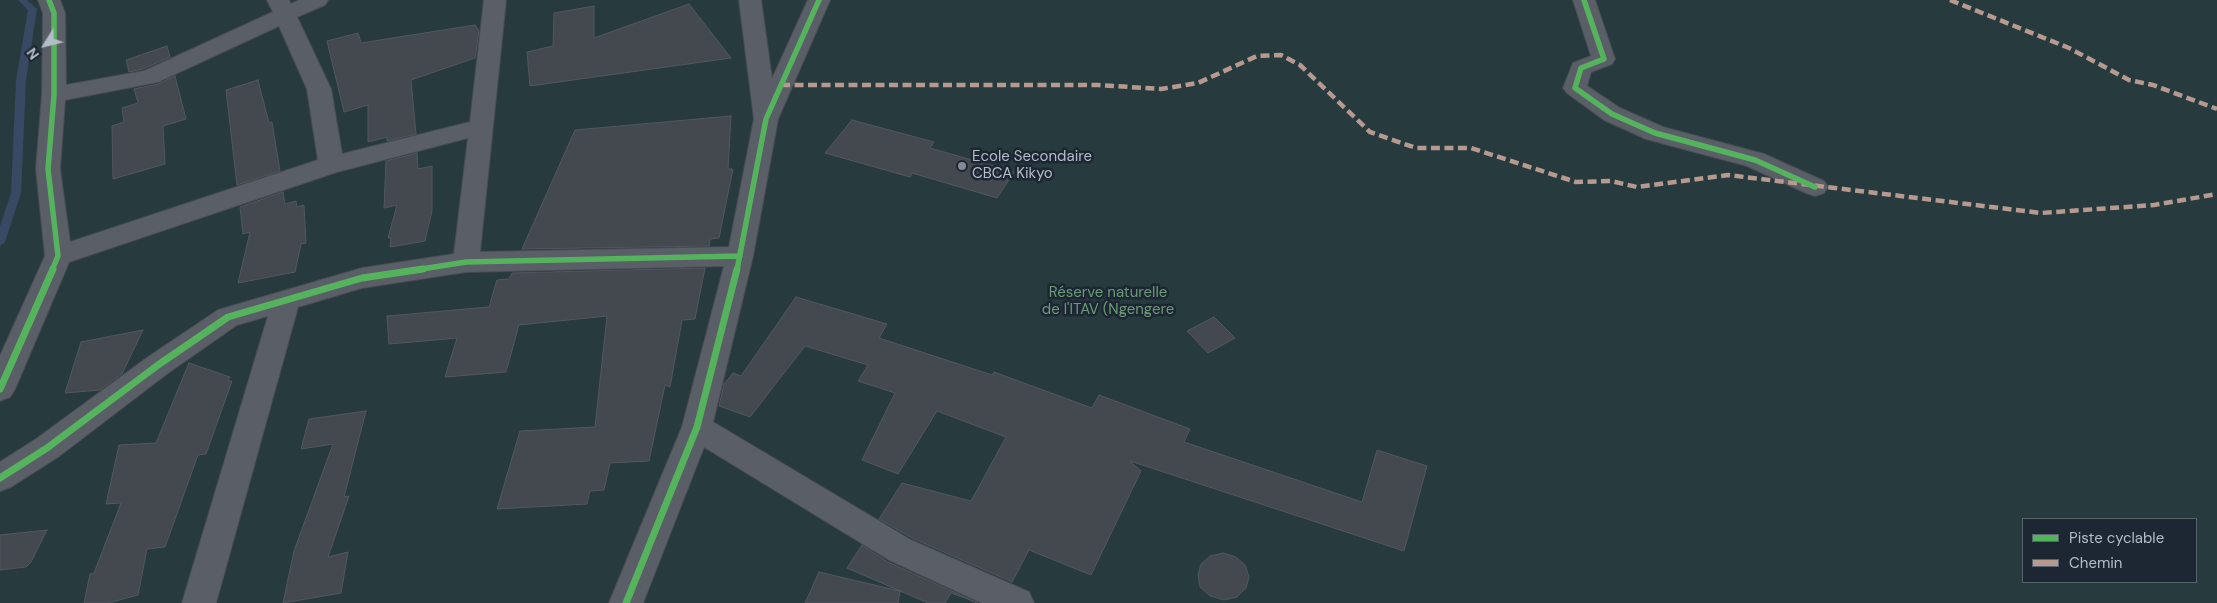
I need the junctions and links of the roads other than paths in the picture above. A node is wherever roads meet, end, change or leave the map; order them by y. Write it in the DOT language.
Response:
graph roads {
  1 [pos="49,0"];
  2 [pos="317,0"];
  3 [pos="495,0"];
  4 [pos="750,0"];
  5 [pos="819,0"];
  6 [pos="1584,0"];
  7 [pos="282,8"];
  8 [pos="54,95"];
  9 [pos="766,119"];
  10 [pos="480,127"];
  11 [pos="331,166"];
  12 [pos="1815,187"];
  13 [pos="58,256"];
  14 [pos="740,256"];
  15 [pos="466,262"];
  16 [pos="286,300"];
  17 [pos="0,389"];
  18 [pos="697,427"];
  19 [pos="0,478"];
  20 [pos="622,602"];
  21 [pos="199,603"];
  22 [pos="1017,603"];
  1 -- 8 [label="street"];
  2 -- 7 [label="street"];
  3 -- 10 [label="street"];
  4 -- 9 [label="street"];
  5 -- 9 [label="street"];
  6 -- 12 [label="street"];
  7 -- 8 [label="street"];
  7 -- 11 [label="street"];
  8 -- 13 [label="street"];
  9 -- 14 [label="street"];
  10 -- 11 [label="street"];
  10 -- 15 [label="street"];
  11 -- 13 [label="street"];
  13 -- 17 [label="street"];
  14 -- 15 [label="street"];
  14 -- 18 [label="street"];
  15 -- 16 [label="street"];
  16 -- 19 [label="street"];
  16 -- 21 [label="street"];
  18 -- 20 [label="street"];
  18 -- 22 [label="street"];
}
